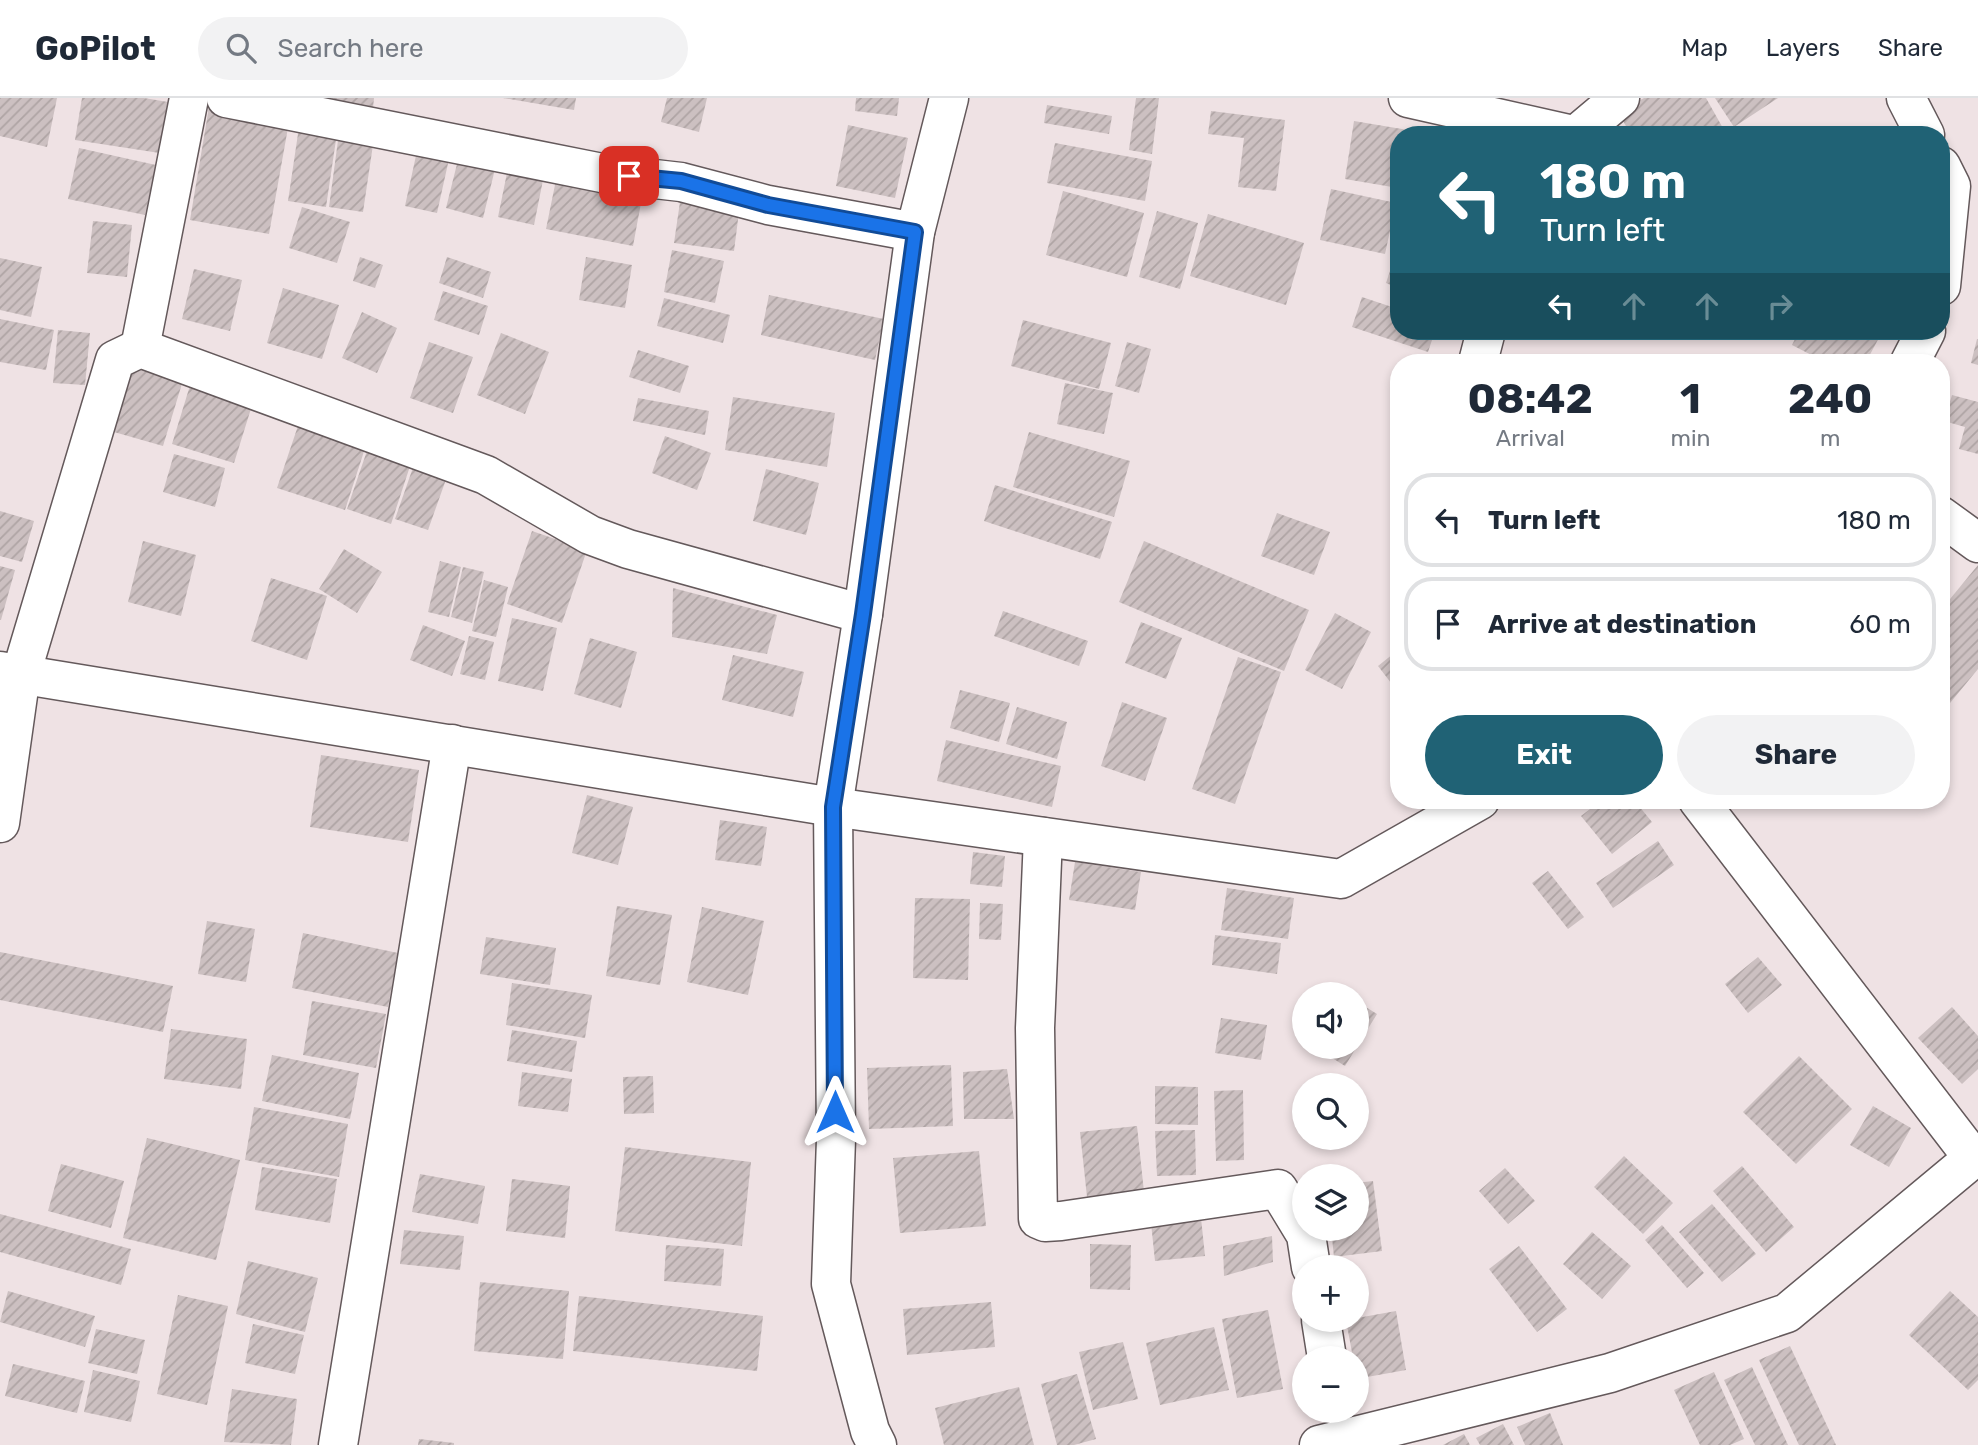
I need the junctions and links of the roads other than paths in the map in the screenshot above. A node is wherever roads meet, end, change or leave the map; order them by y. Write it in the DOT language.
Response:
graph roads {
  1 [pos="189,98"];
  2 [pos="226,98"];
  3 [pos="949,98"];
  4 [pos="1408,98"];
  5 [pos="1620,98"];
  6 [pos="1906,98"];
  7 [pos="1534,126"];
  8 [pos="1585,126"];
  9 [pos="1920,126"];
  10 [pos="1956,180"];
  11 [pos="1950,222"];
  12 [pos="915,232"];
  13 [pos="140,348"];
  14 [pos="1950,523"];
  15 [pos="1978,543"];
  16 [pos="863,614"];
  17 [pos="11,673"];
  18 [pos="452,744"];
  19 [pos="833,807"];
  20 [pos="1464,809"];
  21 [pos="1705,809"];
  22 [pos="0,823"];
  23 [pos="1043,837"];
  24 [pos="1975,1156"];
  25 [pos="1309,1255"];
  26 [pos="1333,1432"];
  27 [pos="338,1445"];
  28 [pos="877,1445"];
  1 -- 13 [label="street"];
  2 -- 12 [label="street"];
  3 -- 12 [label="street"];
  4 -- 7 [label="street"];
  5 -- 8 [label="street"];
  6 -- 9 [label="street"];
  10 -- 11 [label="street"];
  12 -- 16 [label="street"];
  13 -- 16 [label="street"];
  13 -- 17 [label="street"];
  14 -- 15 [label="street"];
  16 -- 19 [label="street"];
  17 -- 18 [label="street"];
  17 -- 22 [label="street"];
  18 -- 19 [label="street"];
  18 -- 27 [label="street"];
  19 -- 23 [label="street"];
  19 -- 28 [label="street"];
  20 -- 23 [label="street"];
  21 -- 24 [label="street"];
  23 -- 25 [label="street"];
  24 -- 26 [label="street"];
}
